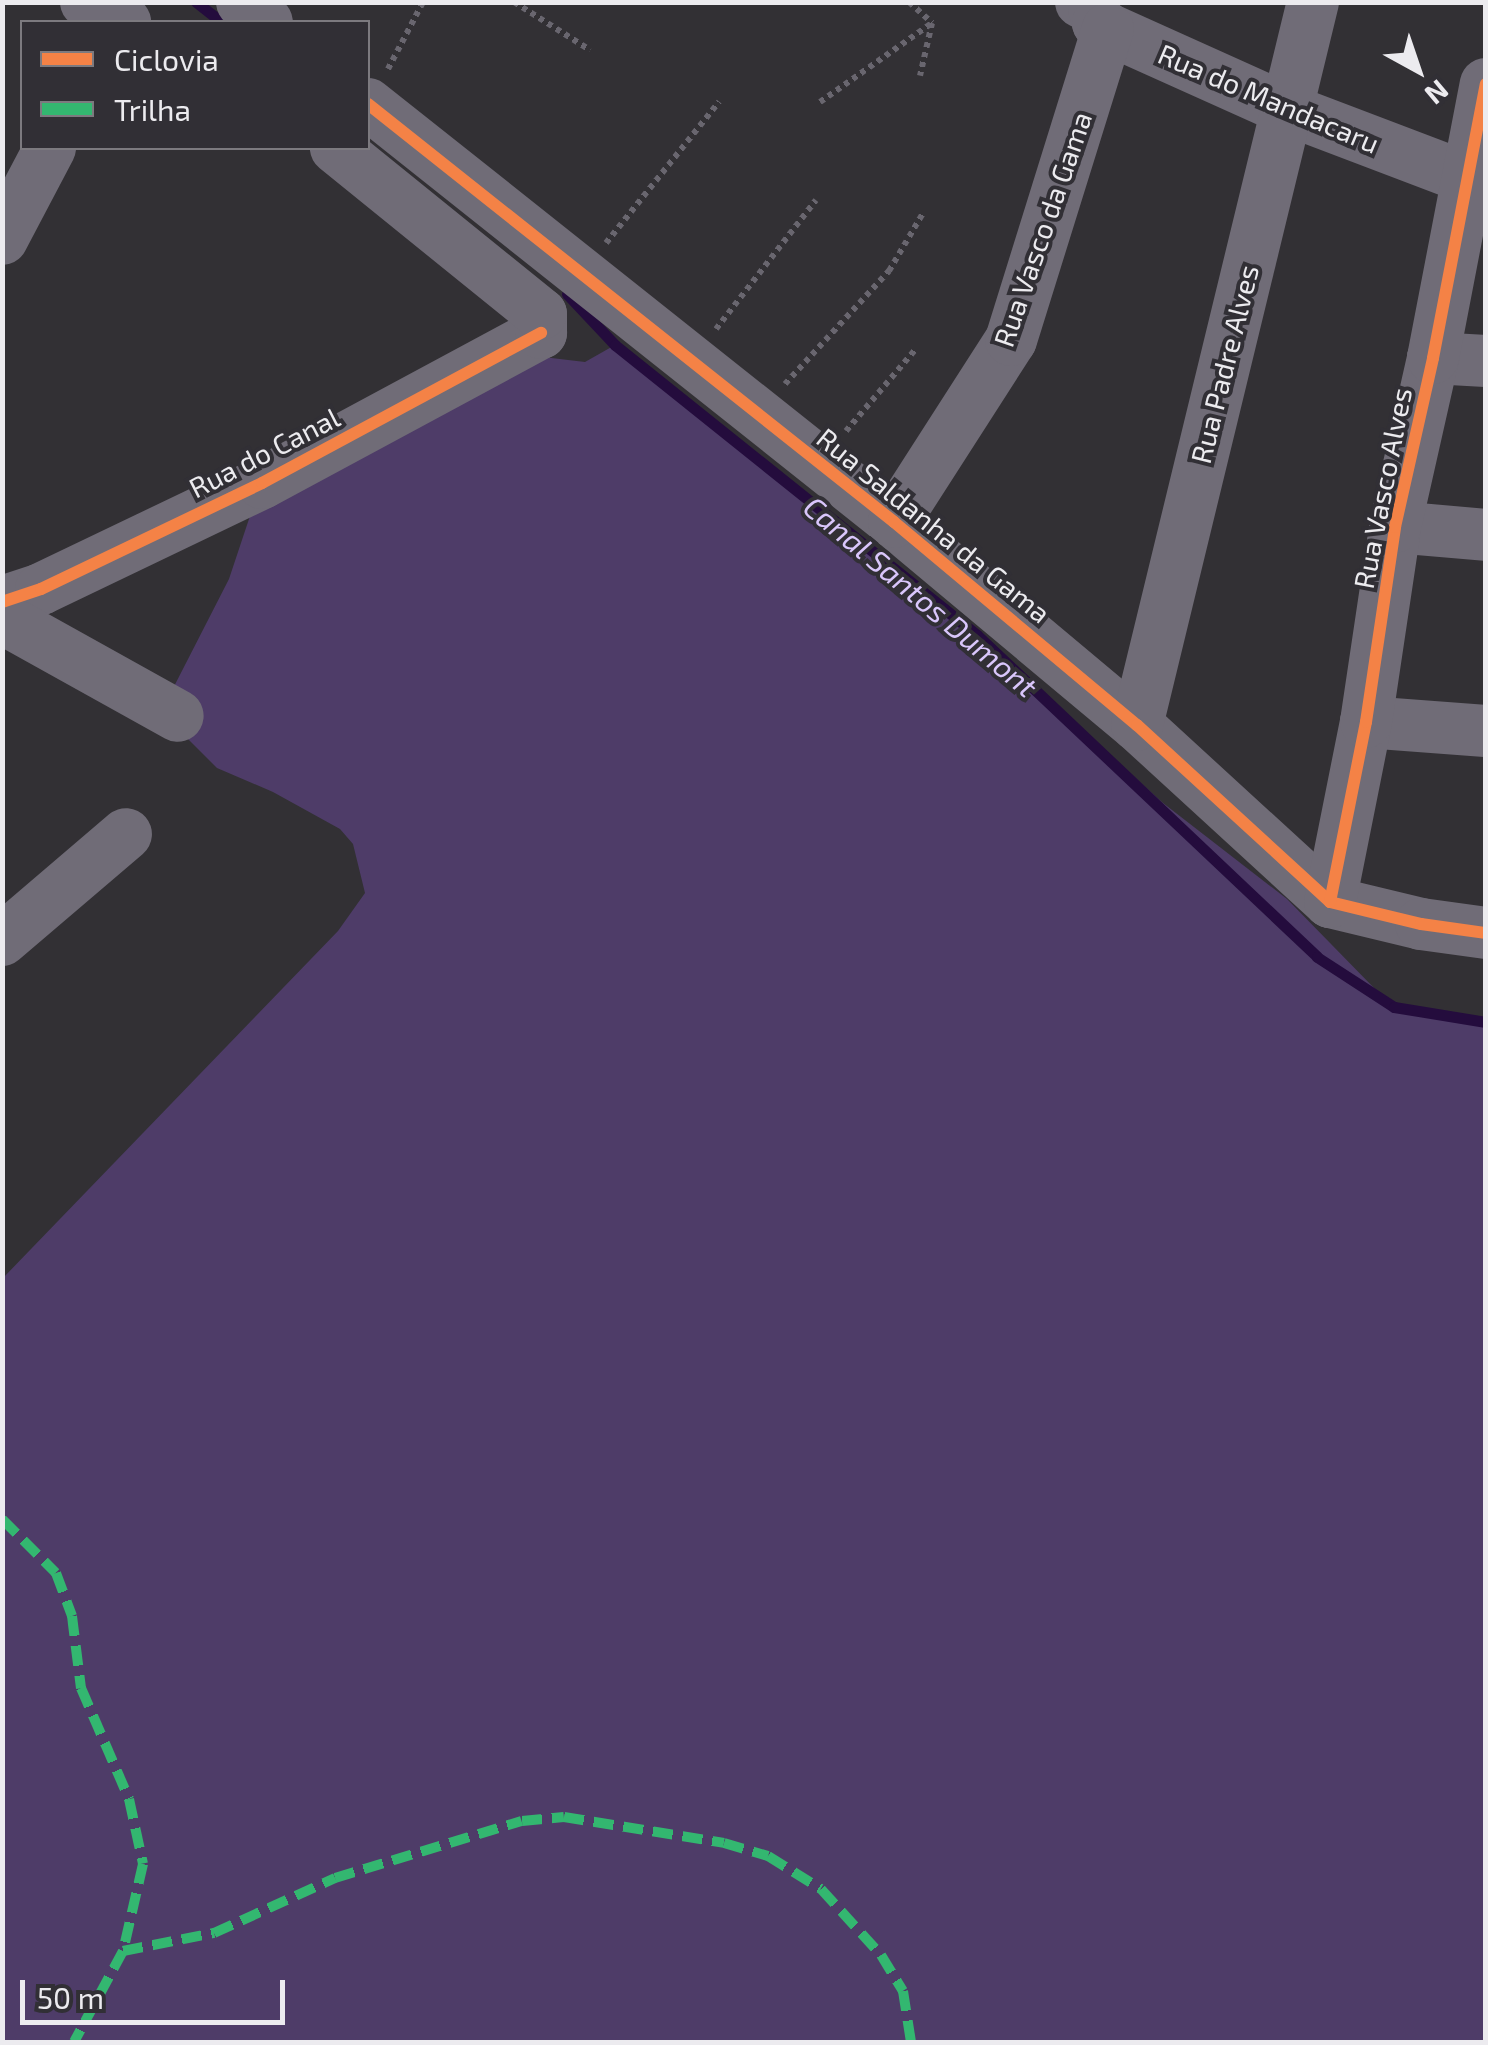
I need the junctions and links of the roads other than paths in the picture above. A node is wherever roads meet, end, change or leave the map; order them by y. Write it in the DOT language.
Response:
graph roads {
  1 [pos="242,2"];
  2 [pos="1313,2"];
  3 [pos="1095,11"];
  4 [pos="264,20"];
  5 [pos="1486,84"];
  6 [pos="370,107"];
  7 [pos="1286,109"];
  8 [pos="49,150"];
  9 [pos="338,150"];
  10 [pos="1477,178"];
  11 [pos="2,239"];
  12 [pos="1434,358"];
  13 [pos="1486,361"];
  14 [pos="894,522"];
  15 [pos="1395,527"];
  16 [pos="1486,536"];
  17 [pos="2,602"];
  18 [pos="2,618"];
  19 [pos="178,716"];
  20 [pos="1366,722"];
  21 [pos="1136,726"];
  22 [pos="1486,731"];
  23 [pos="126,834"];
  24 [pos="1330,902"];
  25 [pos="1486,933"];
  26 [pos="3,939"];
  1 -- 4 [label="street"];
  2 -- 7 [label="street, Rua Padre Alves"];
  3 -- 7 [label="street, Rua do Mandacaru"];
  3 -- 14 [label="street, Rua Vasco da Gama"];
  5 -- 10 [label="street, Rua Vasco Alves"];
  6 -- 14 [label="street, Rua Saldanha da Gama"];
  7 -- 10 [label="street, Rua do Mandacaru"];
  7 -- 21 [label="street, Rua Padre Alves"];
  8 -- 11 [label="street"];
  9 -- 17 [label="street, Rua do Canal"];
  10 -- 12 [label="street, Rua Vasco Alves"];
  12 -- 13 [label="street"];
  12 -- 15 [label="street, Rua Vasco Alves"];
  14 -- 21 [label="street, Rua Saldanha da Gama"];
  15 -- 16 [label="street"];
  15 -- 20 [label="street, Rua Vasco Alves"];
  18 -- 19 [label="street"];
  20 -- 22 [label="street"];
  20 -- 24 [label="street, Rua Vasco Alves"];
  21 -- 24 [label="street, Rua Saldanha da Gama"];
  23 -- 26 [label="street"];
  24 -- 25 [label="street, Rua Saldanha da Gama"];
}
